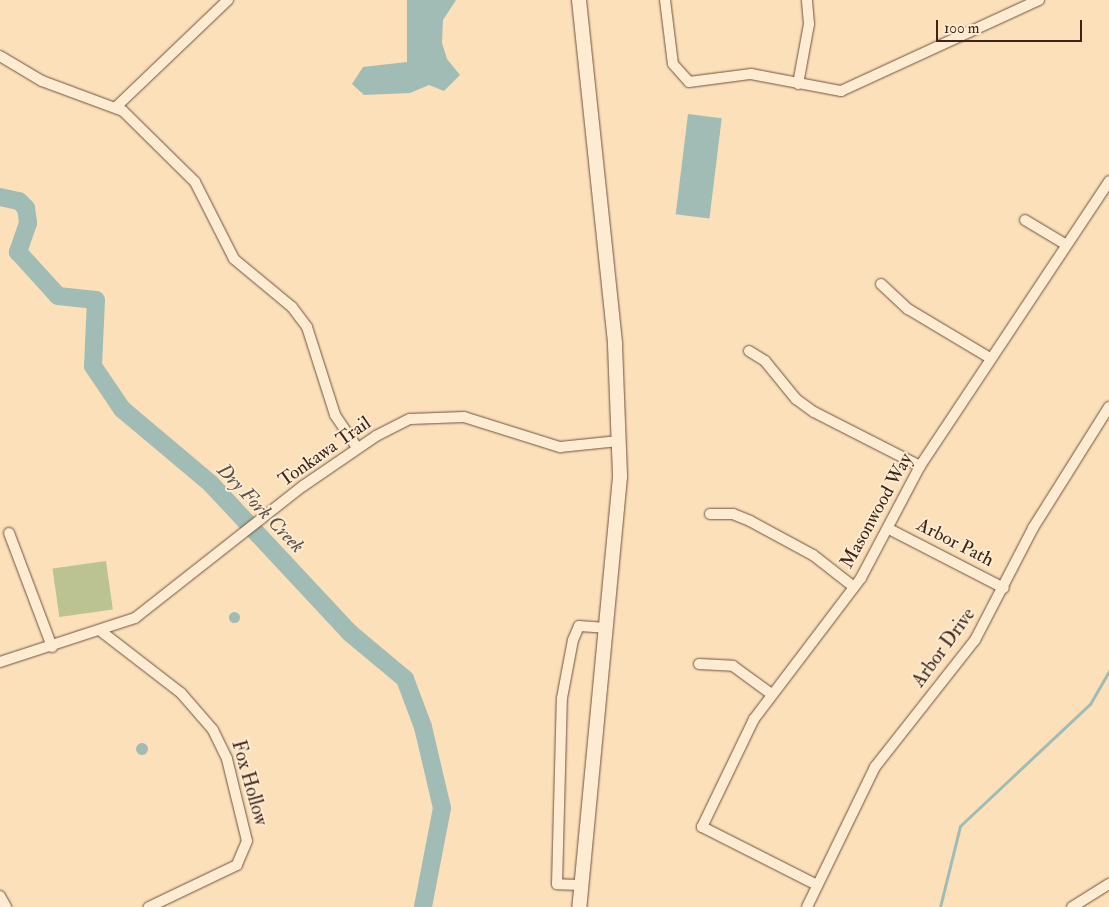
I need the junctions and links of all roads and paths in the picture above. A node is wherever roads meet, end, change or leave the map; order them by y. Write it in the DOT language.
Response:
graph roads {
  1 [pos="228,0"];
  2 [pos="579,0"];
  3 [pos="665,0"];
  4 [pos="807,0"];
  5 [pos="1039,0"];
  6 [pos="0,56"];
  7 [pos="798,84"];
  8 [pos="116,107"];
  9 [pos="1109,181"];
  10 [pos="1025,220"];
  11 [pos="1065,244"];
  12 [pos="881,284"];
  13 [pos="749,351"];
  14 [pos="990,358"];
  15 [pos="1109,407"];
  16 [pos="619,441"];
  17 [pos="357,448"];
  18 [pos="920,466"];
  19 [pos="710,514"];
  20 [pos="889,528"];
  21 [pos="9,533"];
  22 [pos="854,587"];
  23 [pos="1004,588"];
  24 [pos="606,628"];
  25 [pos="102,632"];
  26 [pos="52,647"];
  27 [pos="0,662"];
  28 [pos="699,664"];
  29 [pos="770,693"];
  30 [pos="817,884"];
  31 [pos="1109,884"];
  32 [pos="581,886"];
  33 [pos="0,896"];
  34 [pos="6,907"];
  35 [pos="149,907"];
  36 [pos="579,907"];
  37 [pos="807,907"];
  38 [pos="1072,907"];
  1 -- 8 [label="street"];
  2 -- 16 [label="main road"];
  3 -- 7 [label="street"];
  4 -- 7 [label="street"];
  5 -- 7 [label="street"];
  6 -- 8 [label="street"];
  8 -- 17 [label="street"];
  9 -- 11 [label="street, Masonwood Way"];
  10 -- 11 [label="street"];
  11 -- 14 [label="street, Masonwood Way"];
  12 -- 14 [label="street"];
  13 -- 18 [label="street"];
  14 -- 18 [label="street, Masonwood Way"];
  15 -- 23 [label="street, Arbor Drive"];
  16 -- 17 [label="street, Tonkawa Trail"];
  16 -- 24 [label="main road"];
  17 -- 25 [label="street, Tonkawa Trail"];
  18 -- 20 [label="street, Masonwood Way"];
  19 -- 22 [label="street"];
  20 -- 22 [label="street, Masonwood Way"];
  20 -- 23 [label="street, Arbor Path"];
  21 -- 26 [label="street"];
  22 -- 29 [label="street, Masonwood Way"];
  23 -- 30 [label="street, Arbor Drive"];
  24 -- 32 [label="main road"];
  24 -- 32 [label="street"];
  25 -- 26 [label="street, Tonkawa Trail"];
  25 -- 35 [label="street, Fox Hollow"];
  26 -- 27 [label="street, Tonkawa Trail"];
  28 -- 29 [label="street"];
  29 -- 30 [label="street, Masonwood Way"];
  30 -- 37 [label="street, Arbor Drive"];
  31 -- 38 [label="street"];
  32 -- 36 [label="main road"];
  33 -- 34 [label="street"];
}
